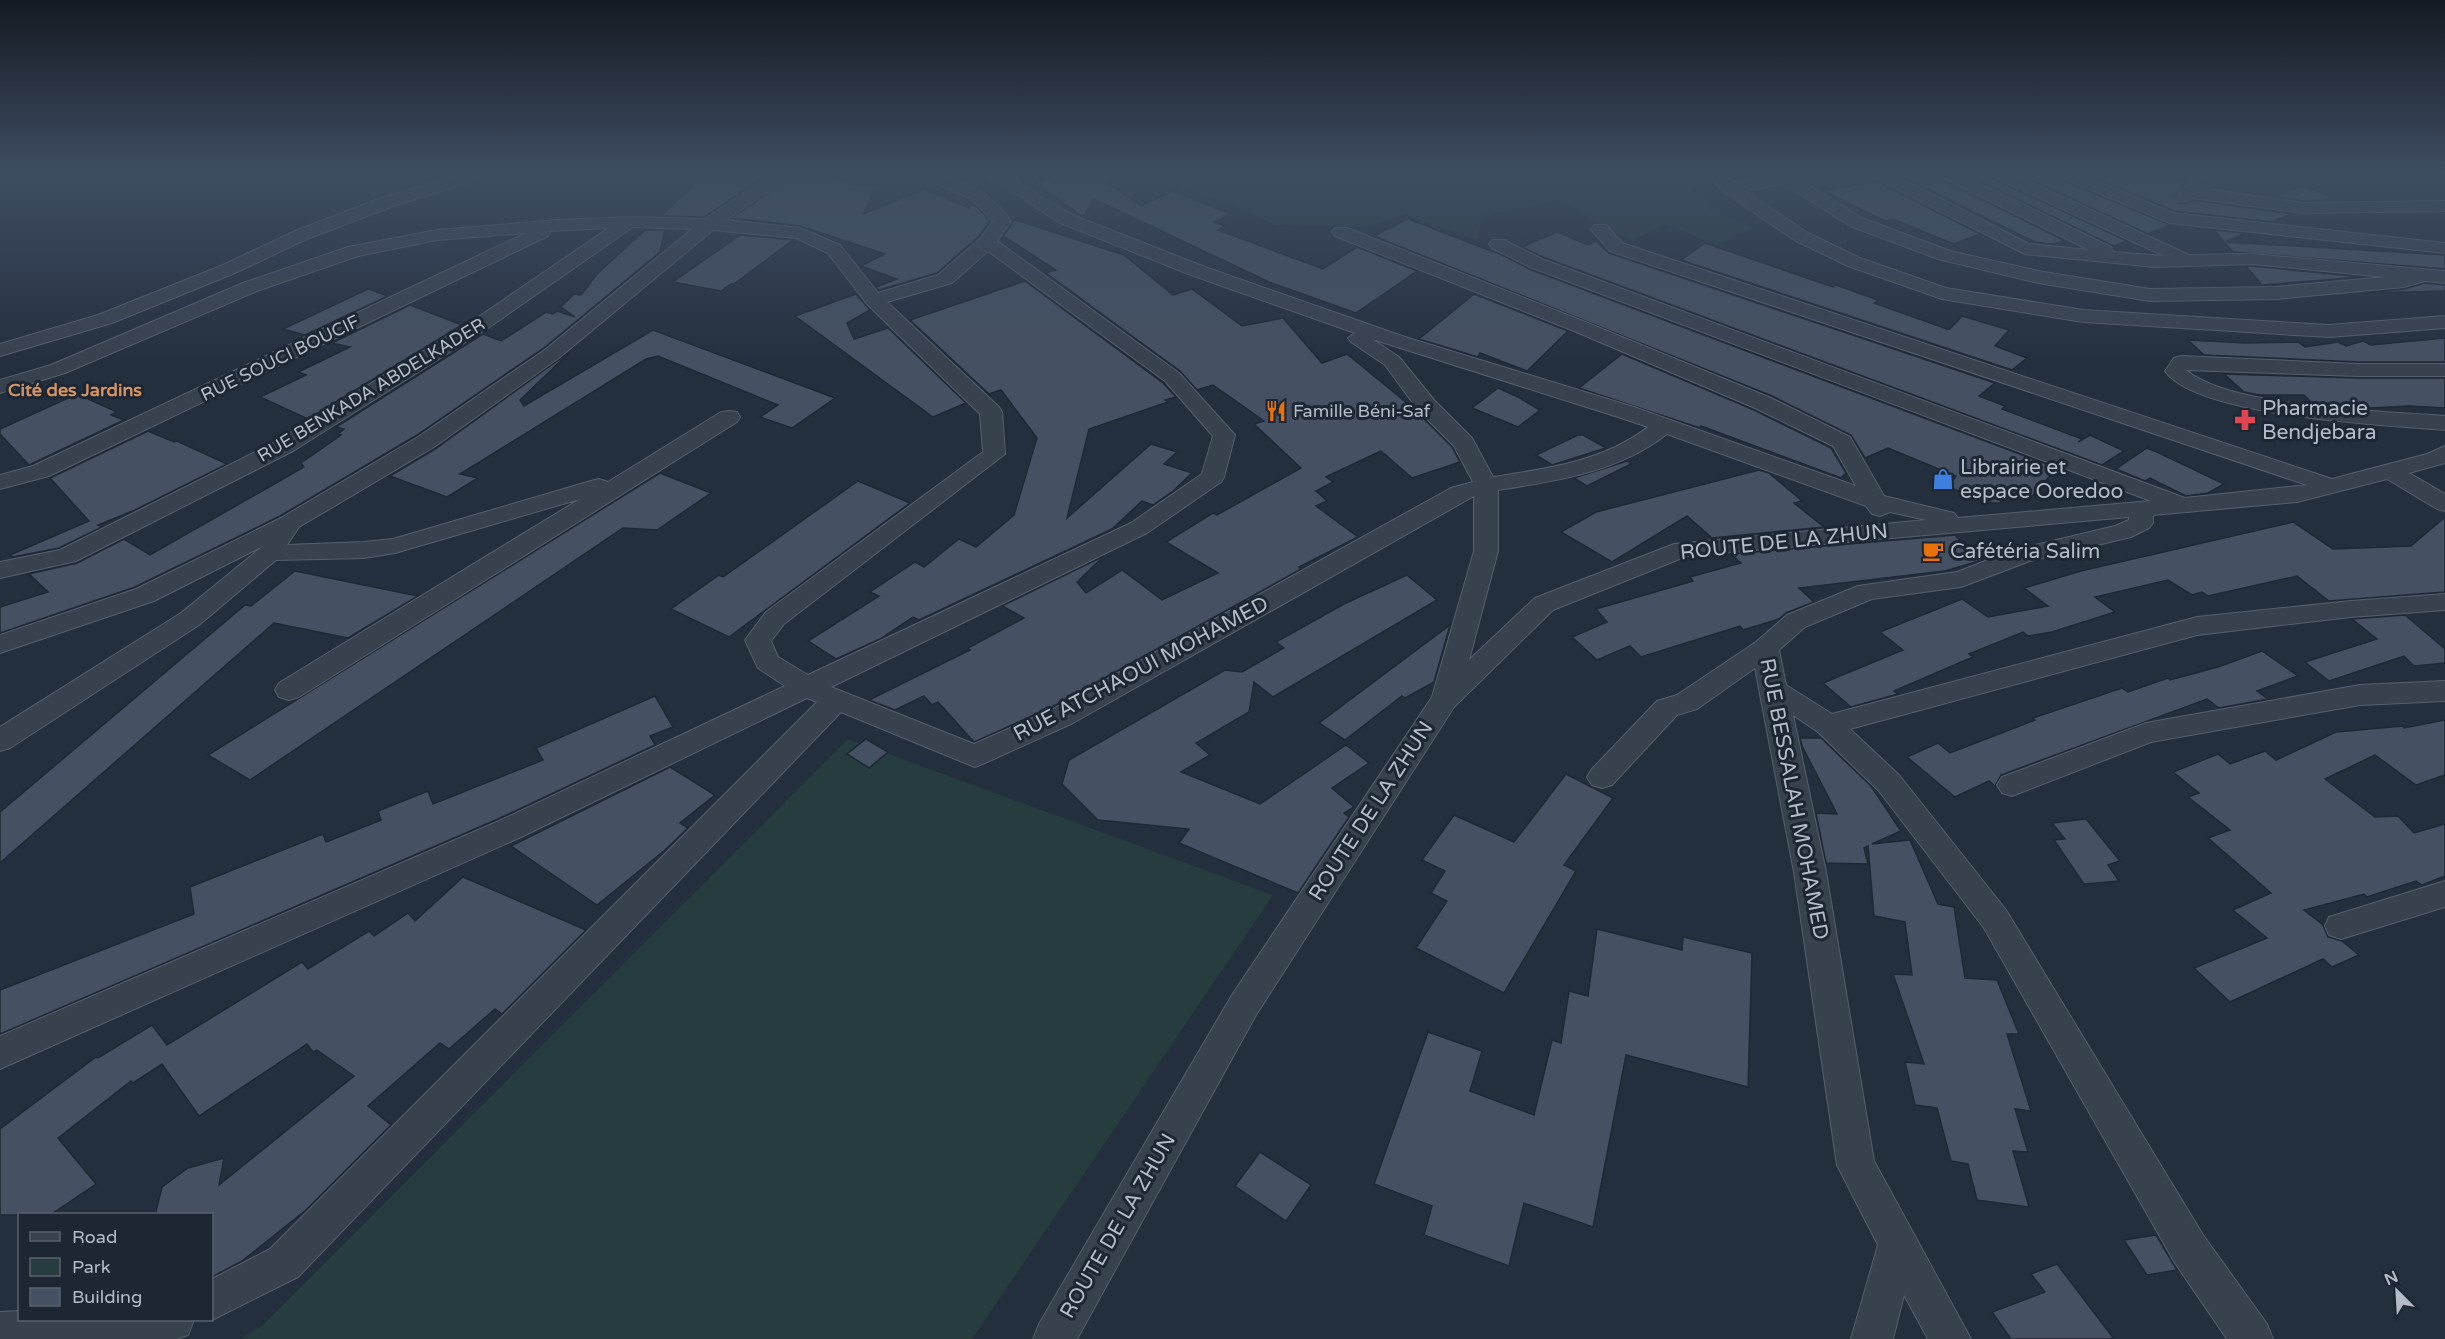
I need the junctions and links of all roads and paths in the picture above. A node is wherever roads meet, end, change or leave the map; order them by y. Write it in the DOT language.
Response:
graph roads {
  1 [pos="298,236"];
  2 [pos="429,236"];
  3 [pos="532,236"];
  4 [pos="607,236"];
  5 [pos="694,236"];
  6 [pos="807,236"];
  7 [pos="991,236"];
  8 [pos="1111,236"];
  9 [pos="1353,236"];
  10 [pos="1607,236"];
  11 [pos="1801,236"];
  12 [pos="1895,236"];
  13 [pos="2002,236"];
  14 [pos="2075,236"];
  15 [pos="2136,236"];
  16 [pos="2178,236"];
  17 [pos="2339,236"];
  18 [pos="987,242"];
  19 [pos="1498,244"];
  20 [pos="2445,248"];
  21 [pos="2121,259"];
  22 [pos="2189,261"];
  23 [pos="229,269"];
  24 [pos="2426,275"];
  25 [pos="2445,277"];
  26 [pos="250,287"];
  27 [pos="874,300"];
  28 [pos="1322,314"];
  29 [pos="2445,322"];
  30 [pos="0,350"];
  31 [pos="2445,370"];
  32 [pos="0,387"];
  33 [pos="729,417"];
  34 [pos="2445,423"];
  35 [pos="1663,426"];
  36 [pos="2445,453"];
  37 [pos="2390,471"];
  38 [pos="635,475"];
  39 [pos="0,482"];
  40 [pos="1486,485"];
  41 [pos="2331,486"];
  42 [pos="1875,501"];
  43 [pos="2445,504"];
  44 [pos="2185,505"];
  45 [pos="2140,509"];
  46 [pos="290,522"];
  47 [pos="1971,524"];
  48 [pos="1892,531"];
  49 [pos="270,553"];
  50 [pos="0,570"];
  51 [pos="2445,602"];
  52 [pos="0,644"];
  53 [pos="1765,648"];
  54 [pos="289,690"];
  55 [pos="1774,690"];
  56 [pos="2445,691"];
  57 [pos="820,694"];
  58 [pos="1444,700"];
  59 [pos="1828,725"];
  60 [pos="0,741"];
  61 [pos="1602,777"];
  62 [pos="2012,785"];
  63 [pos="2445,894"];
  64 [pos="2341,926"];
  65 [pos="0,1053"];
  66 [pos="1898,1243"];
  67 [pos="213,1299"];
  68 [pos="163,1327"];
  69 [pos="0,1333"];
  70 [pos="1054,1339"];
  71 [pos="1872,1339"];
  72 [pos="1950,1339"];
  73 [pos="2252,1339"];
  1 -- 23 [label="street"];
  2 -- 26 [label="street, RUE ATCHAOUI MOHAMED"];
  3 -- 39 [label="street, RUE SOUCI BOUCIF"];
  4 -- 50 [label="street, RUE BENKADA ABDELKADER"];
  5 -- 46 [label="street"];
  6 -- 27 [label="street, RUE ATCHAOUI MOHAMED"];
  7 -- 18 [label="street"];
  8 -- 28 [label="street"];
  9 -- 42 [label="street"];
  10 -- 41 [label="street"];
  11 -- 29 [label="street"];
  12 -- 24 [label="street"];
  13 -- 21 [label="street"];
  14 -- 21 [label="street"];
  15 -- 22 [label="street"];
  16 -- 22 [label="street"];
  17 -- 20 [label="street"];
  18 -- 27 [label="street"];
  18 -- 57 [label="street"];
  19 -- 44 [label="street"];
  21 -- 22 [label="street"];
  22 -- 24 [label="street"];
  23 -- 26 [label="street"];
  23 -- 30 [label="street"];
  24 -- 25 [label="street"];
  26 -- 32 [label="street, RUE ATCHAOUI MOHAMED"];
  27 -- 57 [label="street, RUE ATCHAOUI MOHAMED"];
  28 -- 35 [label="street"];
  28 -- 40 [label="street"];
  31 -- 34 [label="street"];
  33 -- 38 [label="street"];
  35 -- 40 [label="street, RUE ATCHAOUI MOHAMED"];
  35 -- 42 [label="street"];
  36 -- 37 [label="street, ROUTE DE LA ZHUN"];
  37 -- 41 [label="street, ROUTE DE LA ZHUN"];
  37 -- 43 [label="street"];
  38 -- 49 [label="street"];
  38 -- 54 [label="street"];
  40 -- 57 [label="street, RUE ATCHAOUI MOHAMED"];
  40 -- 58 [label="street"];
  41 -- 44 [label="street, ROUTE DE LA ZHUN"];
  42 -- 47 [label="street"];
  42 -- 48 [label="street"];
  44 -- 45 [label="street, ROUTE DE LA ZHUN"];
  45 -- 47 [label="street, ROUTE DE LA ZHUN"];
  45 -- 53 [label="street, RUE BESSALAH MOHAMED"];
  46 -- 49 [label="street"];
  46 -- 52 [label="street"];
  47 -- 48 [label="street, ROUTE DE LA ZHUN"];
  48 -- 58 [label="street, ROUTE DE LA ZHUN"];
  49 -- 60 [label="street"];
  51 -- 59 [label="street"];
  53 -- 55 [label="street, RUE BESSALAH MOHAMED"];
  53 -- 61 [label="street"];
  55 -- 59 [label="street"];
  55 -- 66 [label="street, RUE BESSALAH MOHAMED"];
  56 -- 62 [label="street"];
  57 -- 65 [label="street"];
  57 -- 67 [label="street"];
  58 -- 70 [label="street, ROUTE DE LA ZHUN"];
  59 -- 73 [label="street"];
  63 -- 64 [label="street"];
  66 -- 71 [label="street"];
  66 -- 72 [label="street, RUE BESSALAH MOHAMED"];
  68 -- 69 [label="street"];
}
